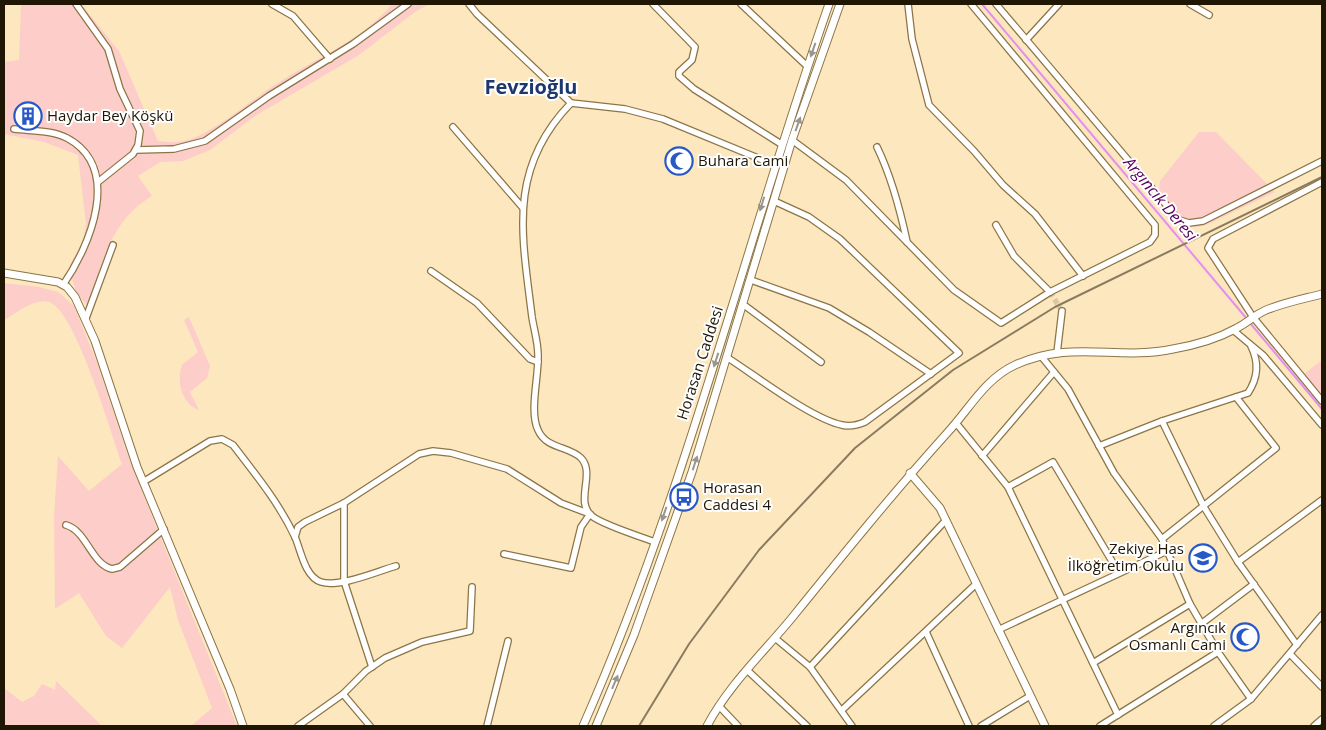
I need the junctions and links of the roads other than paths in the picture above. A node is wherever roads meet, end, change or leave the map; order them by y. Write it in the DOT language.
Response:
graph roads {
  1 [pos="76,4"];
  2 [pos="272,4"];
  3 [pos="408,4"];
  4 [pos="469,4"];
  5 [pos="653,4"];
  6 [pos="741,4"];
  7 [pos="829,4"];
  8 [pos="840,4"];
  9 [pos="908,4"];
  10 [pos="971,4"];
  11 [pos="996,4"];
  12 [pos="1059,4"];
  13 [pos="1190,4"];
  14 [pos="1208,15"];
  15 [pos="1026,40"];
  16 [pos="330,59"];
  17 [pos="807,66"];
  18 [pos="571,103"];
  19 [pos="452,127"];
  20 [pos="14,129"];
  21 [pos="792,140"];
  22 [pos="781,144"];
  23 [pos="877,147"];
  24 [pos="136,150"];
  25 [pos="1322,161"];
  26 [pos="775,165"];
  27 [pos="98,182"];
  28 [pos="1322,182"];
  29 [pos="774,201"];
  30 [pos="523,208"];
  31 [pos="996,225"];
  32 [pos="907,242"];
  33 [pos="113,245"];
  34 [pos="431,271"];
  35 [pos="4,273"];
  36 [pos="1083,276"];
  37 [pos="751,280"];
  38 [pos="63,284"];
  39 [pos="1050,292"];
  40 [pos="1322,294"];
  41 [pos="744,305"];
  42 [pos="1062,312"];
  43 [pos="86,318"];
  44 [pos="1252,318"];
  45 [pos="1236,328"];
  46 [pos="1251,346"];
  47 [pos="1057,353"];
  48 [pos="1041,356"];
  49 [pos="728,358"];
  50 [pos="538,362"];
  51 [pos="821,362"];
  52 [pos="1054,372"];
  53 [pos="931,374"];
  54 [pos="1236,397"];
  55 [pos="1322,401"];
  56 [pos="1162,421"];
  57 [pos="956,423"];
  58 [pos="1322,425"];
  59 [pos="1099,446"];
  60 [pos="982,456"];
  61 [pos="910,473"];
  62 [pos="143,482"];
  63 [pos="1008,487"];
  64 [pos="1322,500"];
  65 [pos="344,503"];
  66 [pos="1204,508"];
  67 [pos="590,514"];
  68 [pos="946,520"];
  69 [pos="66,525"];
  70 [pos="164,529"];
  71 [pos="295,537"];
  72 [pos="1162,539"];
  73 [pos="655,542"];
  74 [pos="1167,551"];
  75 [pos="504,554"];
  76 [pos="1238,562"];
  77 [pos="396,566"];
  78 [pos="1119,573"];
  79 [pos="344,581"];
  80 [pos="976,584"];
  81 [pos="1254,584"];
  82 [pos="472,587"];
  83 [pos="1063,600"];
  84 [pos="1190,604"];
  85 [pos="1322,615"];
  86 [pos="1201,624"];
  87 [pos="998,630"];
  88 [pos="926,632"];
  89 [pos="775,638"];
  90 [pos="508,641"];
  91 [pos="1298,645"];
  92 [pos="1218,652"];
  93 [pos="1290,654"];
  94 [pos="1093,663"];
  95 [pos="372,667"];
  96 [pos="810,667"];
  97 [pos="747,670"];
  98 [pos="1322,687"];
  99 [pos="343,694"];
  100 [pos="1030,696"];
  101 [pos="1251,699"];
  102 [pos="719,706"];
  103 [pos="842,710"];
  104 [pos="1118,715"];
  105 [pos="1322,719"];
  106 [pos="243,726"];
  107 [pos="298,726"];
  108 [pos="370,726"];
  109 [pos="487,726"];
  110 [pos="583,726"];
  111 [pos="596,726"];
  112 [pos="706,726"];
  113 [pos="738,726"];
  114 [pos="807,726"];
  115 [pos="852,726"];
  116 [pos="969,726"];
  117 [pos="981,726"];
  118 [pos="1045,726"];
  119 [pos="1100,726"];
  120 [pos="1214,726"];
  121 [pos="1314,726"];
  1 -- 24 [label="street"];
  2 -- 16 [label="street"];
  3 -- 16 [label="street"];
  4 -- 18 [label="street"];
  5 -- 22 [label="street"];
  6 -- 17 [label="street"];
  7 -- 17 [label="street, Horasan Caddesi, one-way"];
  21 -- 8 [label="street, Horasan Caddesi, one-way"];
  9 -- 36 [label="street"];
  10 -- 36 [label="street"];
  11 -- 15 [label="street"];
  12 -- 15 [label="street"];
  13 -- 14 [label="street"];
  15 -- 25 [label="street"];
  16 -- 24 [label="street"];
  17 -- 22 [label="street, Horasan Caddesi"];
  18 -- 26 [label="street"];
  18 -- 30 [label="street"];
  19 -- 30 [label="street"];
  20 -- 27 [label="street"];
  21 -- 29 [label="street, Horasan Caddesi"];
  21 -- 32 [label="street"];
  22 -- 26 [label="street, Horasan Caddesi"];
  23 -- 32 [label="street"];
  24 -- 27 [label="street"];
  26 -- 73 [label="street, Horasan Caddesi, one-way"];
  27 -- 38 [label="street"];
  28 -- 44 [label="street"];
  29 -- 37 [label="street, Horasan Caddesi"];
  29 -- 53 [label="street"];
  30 -- 50 [label="street"];
  31 -- 39 [label="street"];
  32 -- 39 [label="street"];
  33 -- 43 [label="street"];
  34 -- 50 [label="street"];
  35 -- 38 [label="street"];
  36 -- 39 [label="street"];
  37 -- 41 [label="street, Horasan Caddesi"];
  37 -- 53 [label="street"];
  38 -- 43 [label="street"];
  40 -- 44 [label="street"];
  41 -- 49 [label="street, Horasan Caddesi"];
  41 -- 51 [label="street"];
  42 -- 47 [label="street"];
  43 -- 62 [label="street"];
  44 -- 45 [label="street"];
  44 -- 55 [label="street"];
  45 -- 46 [label="street"];
  45 -- 47 [label="street"];
  46 -- 54 [label="street"];
  46 -- 58 [label="street"];
  47 -- 48 [label="street"];
  48 -- 52 [label="street"];
  48 -- 57 [label="street"];
  49 -- 53 [label="street"];
  111 -- 49 [label="street, Horasan Caddesi, one-way"];
  50 -- 67 [label="street"];
  52 -- 59 [label="street"];
  52 -- 60 [label="street"];
  54 -- 56 [label="street"];
  54 -- 66 [label="street"];
  56 -- 59 [label="street"];
  56 -- 66 [label="street"];
  57 -- 60 [label="street"];
  57 -- 61 [label="street"];
  59 -- 72 [label="street"];
  60 -- 63 [label="street"];
  61 -- 68 [label="street"];
  61 -- 89 [label="street"];
  62 -- 70 [label="street"];
  62 -- 71 [label="street"];
  63 -- 78 [label="street"];
  63 -- 83 [label="street"];
  64 -- 76 [label="street"];
  65 -- 67 [label="street"];
  65 -- 71 [label="street"];
  65 -- 79 [label="street"];
  66 -- 72 [label="street"];
  66 -- 76 [label="street"];
  67 -- 73 [label="street"];
  67 -- 75 [label="street"];
  68 -- 80 [label="street"];
  68 -- 96 [label="street"];
  69 -- 70 [label="street"];
  70 -- 106 [label="street"];
  71 -- 79 [label="street"];
  72 -- 74 [label="street"];
  73 -- 110 [label="street, Horasan Caddesi"];
  74 -- 78 [label="street"];
  74 -- 84 [label="street"];
  76 -- 81 [label="street"];
  77 -- 79 [label="street"];
  78 -- 83 [label="street"];
  79 -- 95 [label="street"];
  80 -- 87 [label="street"];
  80 -- 88 [label="street"];
  81 -- 86 [label="street"];
  81 -- 91 [label="street"];
  82 -- 95 [label="street"];
  83 -- 87 [label="street"];
  83 -- 94 [label="street"];
  84 -- 86 [label="street"];
  84 -- 94 [label="street"];
  85 -- 91 [label="street"];
  86 -- 92 [label="street"];
  87 -- 100 [label="street"];
  88 -- 103 [label="street"];
  88 -- 116 [label="street"];
  89 -- 96 [label="street"];
  89 -- 97 [label="street"];
  90 -- 109 [label="street"];
  91 -- 93 [label="street"];
  92 -- 101 [label="street"];
  92 -- 104 [label="street"];
  93 -- 98 [label="street"];
  93 -- 101 [label="street"];
  94 -- 104 [label="street"];
  95 -- 99 [label="street"];
  96 -- 103 [label="street"];
  97 -- 102 [label="street"];
  97 -- 114 [label="street"];
  99 -- 107 [label="street"];
  99 -- 108 [label="street"];
  100 -- 117 [label="street"];
  100 -- 118 [label="street"];
  101 -- 120 [label="street"];
  102 -- 112 [label="street"];
  102 -- 113 [label="street"];
  103 -- 115 [label="street"];
  104 -- 119 [label="street"];
  105 -- 121 [label="street"];
}
